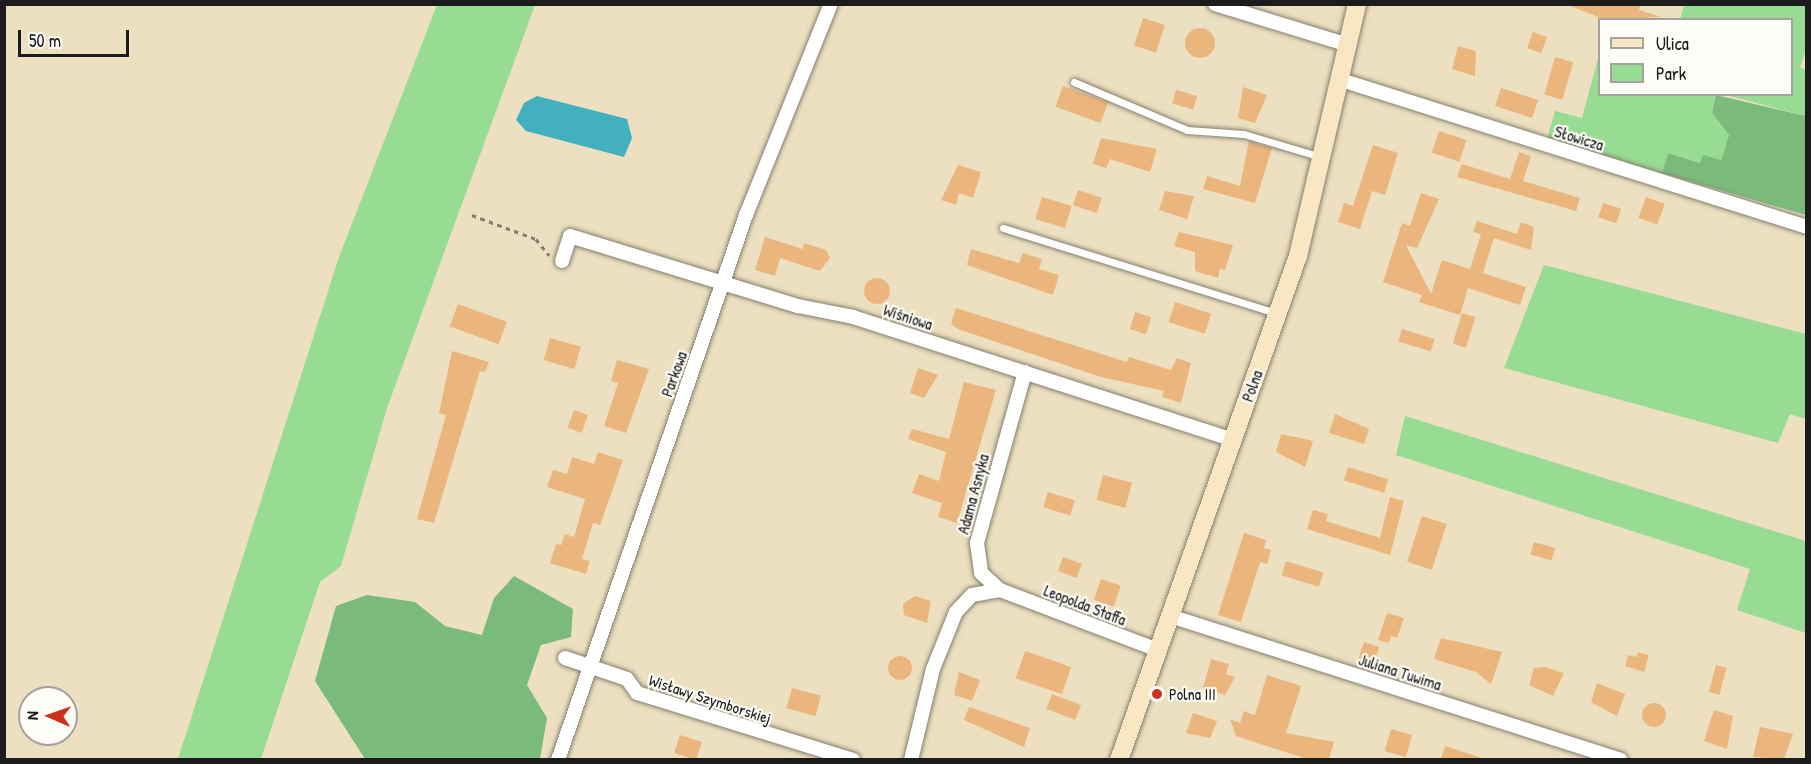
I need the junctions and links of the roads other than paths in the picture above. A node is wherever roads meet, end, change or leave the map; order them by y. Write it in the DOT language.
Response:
graph roads {
  1 [pos="831,4"];
  2 [pos="1215,4"];
  3 [pos="1357,4"];
  4 [pos="1348,45"];
  5 [pos="1341,80"];
  6 [pos="1074,82"];
  7 [pos="1324,158"];
  8 [pos="1806,227"];
  9 [pos="1004,228"];
  10 [pos="556,259"];
  11 [pos="724,285"];
  12 [pos="1278,314"];
  13 [pos="1024,372"];
  14 [pos="1233,440"];
  15 [pos="1000,590"];
  16 [pos="1170,616"];
  17 [pos="1158,650"];
  18 [pos="565,658"];
  19 [pos="588,666"];
  20 [pos="558,759"];
  21 [pos="853,759"];
  22 [pos="910,759"];
  23 [pos="1119,759"];
  24 [pos="1621,759"];
  1 -- 11 [label="street, Parkowa"];
  2 -- 4 [label="street"];
  3 -- 4 [label="street, Polna"];
  4 -- 5 [label="street, Polna"];
  5 -- 7 [label="street, Polna"];
  5 -- 8 [label="street, Słowicza"];
  6 -- 7 [label="lane"];
  7 -- 12 [label="street, Polna"];
  9 -- 12 [label="lane"];
  10 -- 11 [label="street, Wiśniowa"];
  11 -- 13 [label="street, Wiśniowa"];
  11 -- 19 [label="street, Parkowa"];
  12 -- 14 [label="street, Polna"];
  13 -- 14 [label="street, Wiśniowa"];
  13 -- 15 [label="street, Adama Asnyka"];
  14 -- 16 [label="street, Polna"];
  15 -- 17 [label="street, Leopolda Staffa"];
  15 -- 22 [label="street"];
  16 -- 17 [label="street, Polna"];
  16 -- 24 [label="street, Juliana Tuwima"];
  17 -- 23 [label="street, Polna"];
  18 -- 19 [label="street, Wisławy Szymborskiej"];
  19 -- 20 [label="street, Parkowa"];
  19 -- 21 [label="street, Wisławy Szymborskiej"];
}
